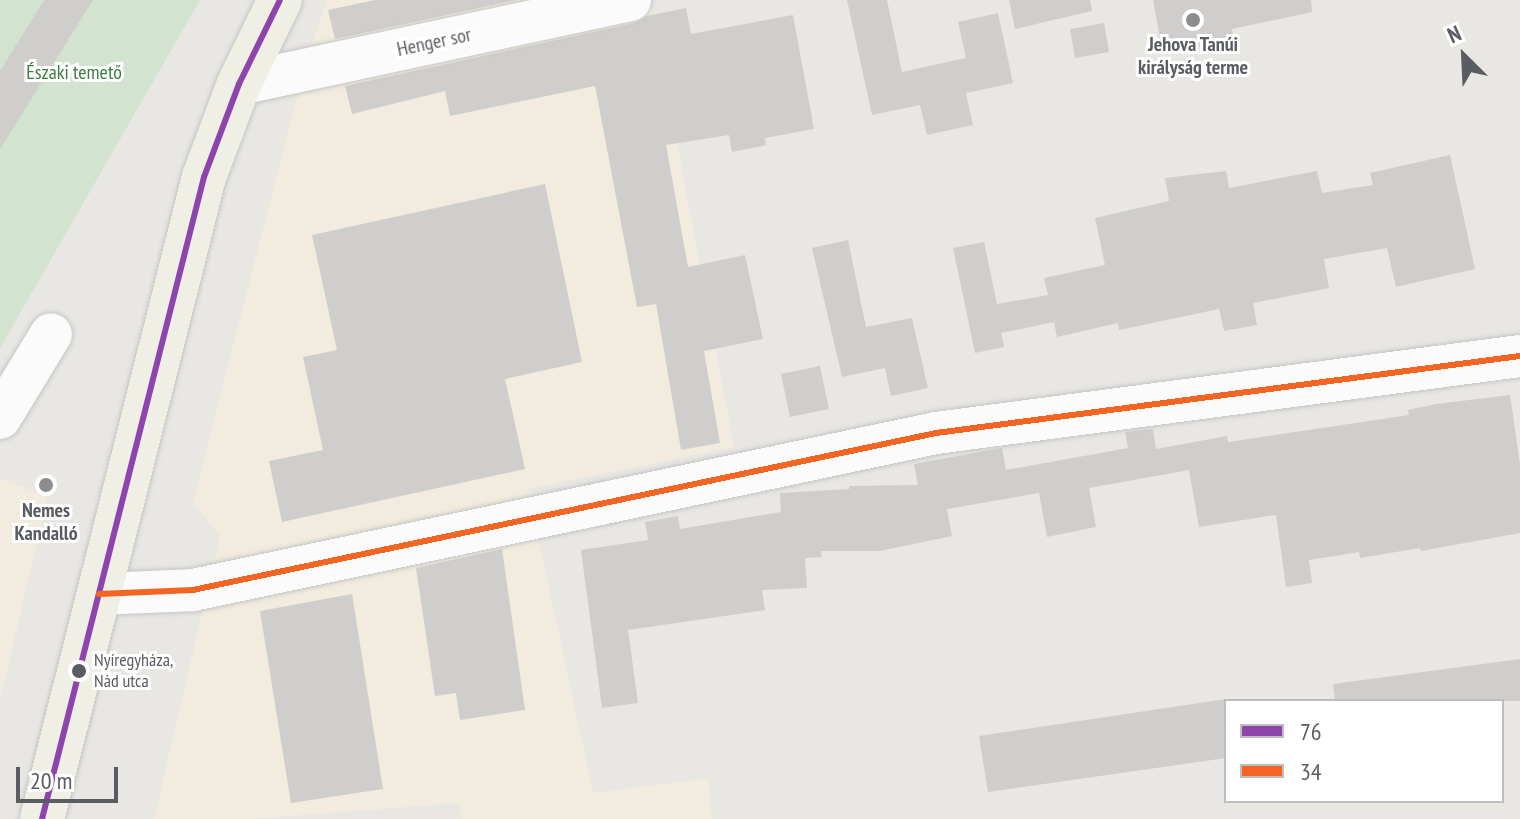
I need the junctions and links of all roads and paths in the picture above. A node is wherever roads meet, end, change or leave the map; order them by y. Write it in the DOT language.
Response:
graph roads {
  1 [pos="280,0"];
  2 [pos="630,0"];
  3 [pos="239,84"];
  4 [pos="51,334"];
  5 [pos="1520,356"];
  6 [pos="0,418"];
  7 [pos="99,594"];
  8 [pos="42,819"];
  1 -- 3 [label="main road"];
  2 -- 3 [label="street, Henger sor"];
  3 -- 7 [label="main road"];
  4 -- 6 [label="street"];
  5 -- 7 [label="street"];
  7 -- 8 [label="main road"];
}
